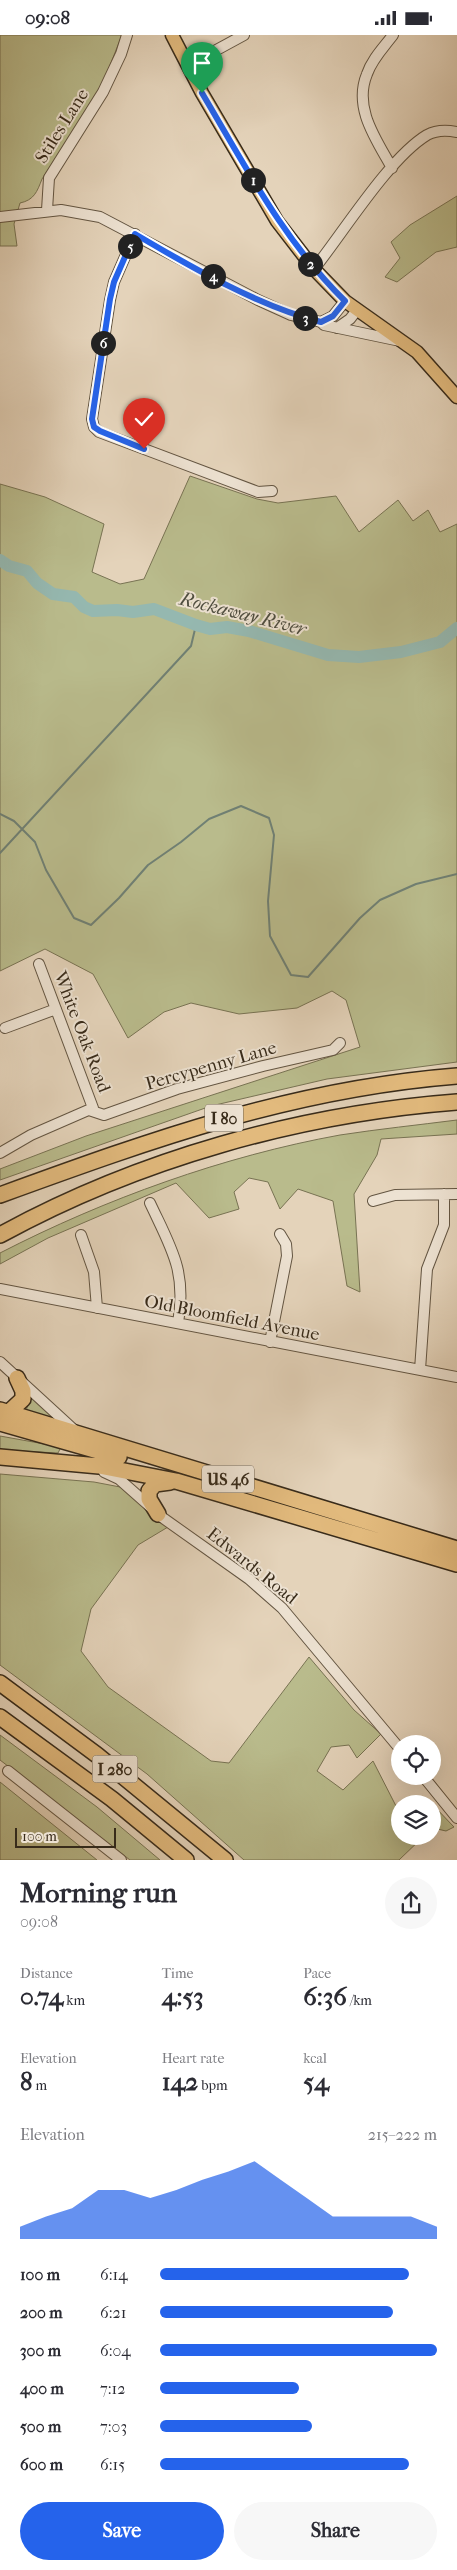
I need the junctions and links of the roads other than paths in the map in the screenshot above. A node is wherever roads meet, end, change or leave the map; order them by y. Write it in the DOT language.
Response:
graph roads {
  1 [pos="127,35"];
  2 [pos="172,35"];
  3 [pos="244,35"];
  4 [pos="393,35"];
  5 [pos="187,66"];
  6 [pos="457,132"];
  7 [pos="392,168"];
  8 [pos="47,210"];
  9 [pos="0,217"];
  10 [pos="135,234"];
  11 [pos="314,269"];
  12 [pos="345,301"];
  13 [pos="357,310"];
  14 [pos="321,322"];
  15 [pos="337,328"];
  16 [pos="401,341"];
  17 [pos="457,397"];
  18 [pos="272,491"];
  19 [pos="39,964"];
  20 [pos="56,1009"];
  21 [pos="5,1028"];
  22 [pos="340,1043"];
  23 [pos="457,1076"];
  24 [pos="457,1102"];
  25 [pos="89,1110"];
  26 [pos="0,1153"];
  27 [pos="444,1194"];
  28 [pos="457,1194"];
  29 [pos="0,1195"];
  30 [pos="373,1201"];
  31 [pos="150,1203"];
  32 [pos="280,1233"];
  33 [pos="0,1235"];
  34 [pos="81,1235"];
  35 [pos="0,1289"];
  36 [pos="97,1308"];
  37 [pos="178,1323"];
  38 [pos="270,1342"];
  39 [pos="0,1362"];
  40 [pos="420,1370"];
  41 [pos="457,1377"];
  42 [pos="17,1378"];
  43 [pos="3,1415"];
  44 [pos="85,1436"];
  45 [pos="0,1457"];
  46 [pos="76,1463"];
  47 [pos="176,1481"];
  48 [pos="195,1485"];
  49 [pos="158,1514"];
  50 [pos="457,1549"];
  51 [pos="457,1564"];
  52 [pos="0,1683"];
  53 [pos="0,1717"];
  54 [pos="391,1738"];
  55 [pos="8,1771"];
  56 [pos="430,1785"];
  57 [pos="457,1818"];
  58 [pos="121,1860"];
  59 [pos="186,1860"];
  60 [pos="226,1860"];
  1 -- 8 [label="street, Stiles Lane"];
  2 -- 5 [label="main road"];
  3 -- 5 [label="street"];
  4 -- 7 [label="street"];
  5 -- 11 [label="main road"];
  6 -- 7 [label="street"];
  7 -- 11 [label="street"];
  8 -- 9 [label="street"];
  8 -- 10 [label="street"];
  10 -- 14 [label="street"];
  10 -- 18 [label="street"];
  11 -- 12 [label="main road"];
  12 -- 13 [label="main road"];
  12 -- 14 [label="street"];
  13 -- 15 [label="street"];
  13 -- 16 [label="main road"];
  14 -- 15 [label="street"];
  15 -- 16 [label="street"];
  16 -- 17 [label="main road"];
  19 -- 20 [label="street, White Oak Road"];
  20 -- 21 [label="street"];
  20 -- 25 [label="street, White Oak Road"];
  22 -- 25 [label="street, Percypenny Lane"];
  23 -- 29 [label="highway, I 80"];
  24 -- 33 [label="highway, I 80"];
  25 -- 26 [label="street"];
  27 -- 28 [label="street"];
  27 -- 30 [label="street"];
  27 -- 40 [label="street"];
  31 -- 37 [label="street"];
  32 -- 38 [label="street"];
  34 -- 36 [label="street"];
  35 -- 36 [label="street, Old Bloomfield Avenue"];
  36 -- 37 [label="street, Old Bloomfield Avenue"];
  37 -- 38 [label="street, Old Bloomfield Avenue"];
  38 -- 40 [label="street, Old Bloomfield Avenue"];
  39 -- 42 [label="street"];
  40 -- 41 [label="street, Old Bloomfield Avenue"];
  42 -- 43 [label="highway"];
  42 -- 44 [label="street"];
  43 -- 44 [label="highway, US 46"];
  43 -- 48 [label="highway"];
  44 -- 50 [label="highway, US 46"];
  45 -- 46 [label="highway, US 46"];
  46 -- 47 [label="highway, US 46"];
  46 -- 49 [label="street, Edwards Road"];
  47 -- 48 [label="highway, US 46"];
  47 -- 49 [label="highway"];
  48 -- 51 [label="highway, US 46"];
  49 -- 54 [label="street, Edwards Road"];
  52 -- 60 [label="highway, I 280"];
  53 -- 59 [label="highway, I 280"];
  55 -- 58 [label="street"];
  56 -- 57 [label="street"];
}
